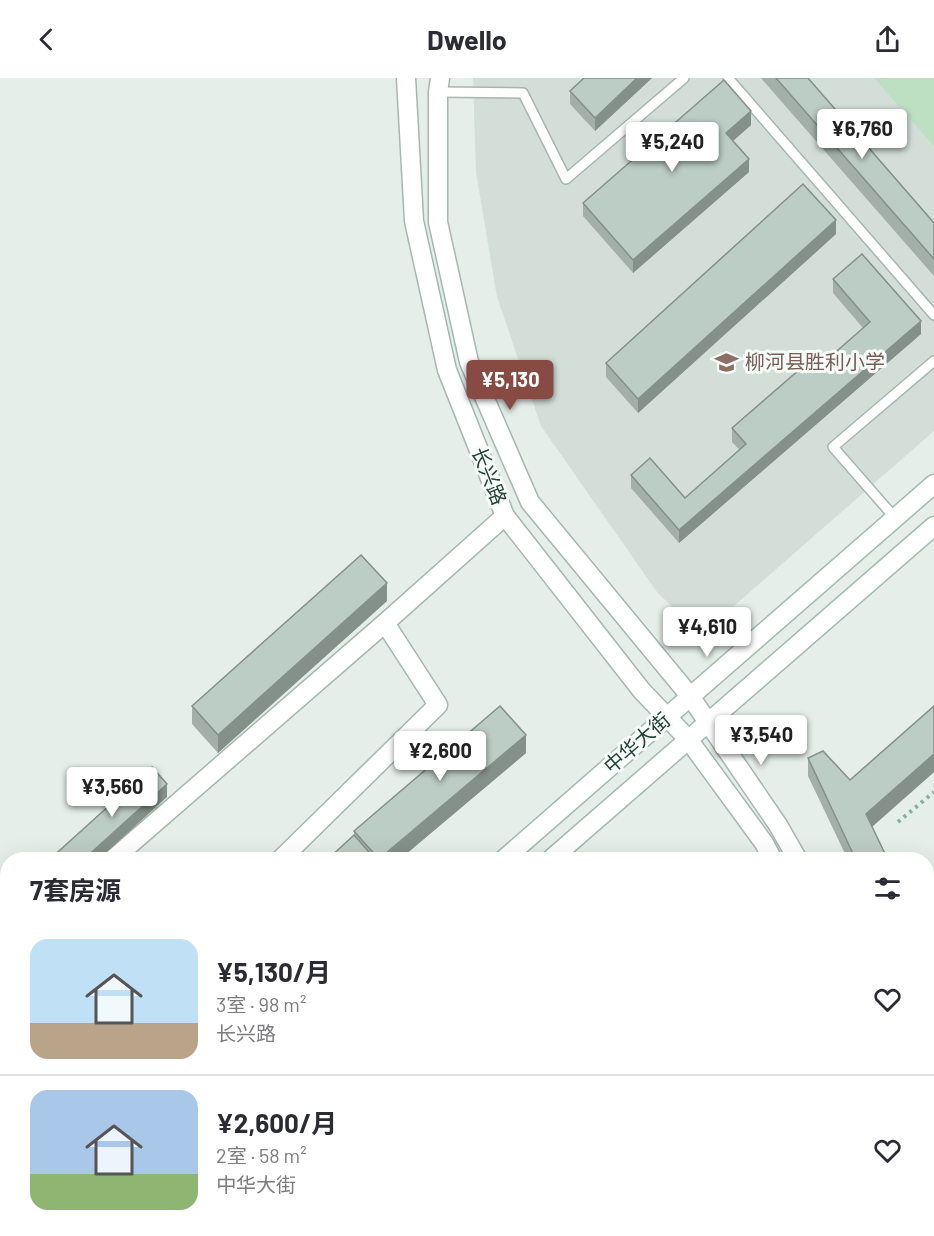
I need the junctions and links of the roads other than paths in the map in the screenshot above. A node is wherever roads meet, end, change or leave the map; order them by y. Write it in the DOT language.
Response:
graph roads {
  1 [pos="406,78"];
  2 [pos="684,78"];
  3 [pos="728,78"];
  4 [pos="439,85"];
  5 [pos="934,315"];
  6 [pos="934,361"];
  7 [pos="934,484"];
  8 [pos="505,516"];
  9 [pos="895,518"];
  10 [pos="934,526"];
  11 [pos="385,623"];
  12 [pos="690,696"];
  13 [pos="666,717"];
  14 [pos="709,721"];
  15 [pos="688,739"];
  16 [pos="121,852"];
  17 [pos="288,852"];
  18 [pos="512,852"];
  19 [pos="559,852"];
  20 [pos="769,852"];
  21 [pos="793,852"];
  1 -- 8 [label="street, 长兴路"];
  2 -- 4 [label="lane"];
  3 -- 5 [label="lane"];
  4 -- 12 [label="street, 长兴路"];
  6 -- 9 [label="lane"];
  7 -- 9 [label="street, 中华大街"];
  8 -- 11 [label="street"];
  8 -- 13 [label="street, 长兴路"];
  9 -- 12 [label="street, 中华大街"];
  10 -- 14 [label="street, 中华大街"];
  11 -- 16 [label="street"];
  11 -- 17 [label="street"];
  12 -- 13 [label="street, 中华大街"];
  12 -- 14 [label="street, 长兴路"];
  13 -- 15 [label="street, 长兴路"];
  13 -- 18 [label="street, 中华大街"];
  14 -- 15 [label="street, 中华大街"];
  14 -- 21 [label="street, 长兴路"];
  15 -- 19 [label="street, 中华大街"];
  15 -- 20 [label="street, 长兴路"];
}
